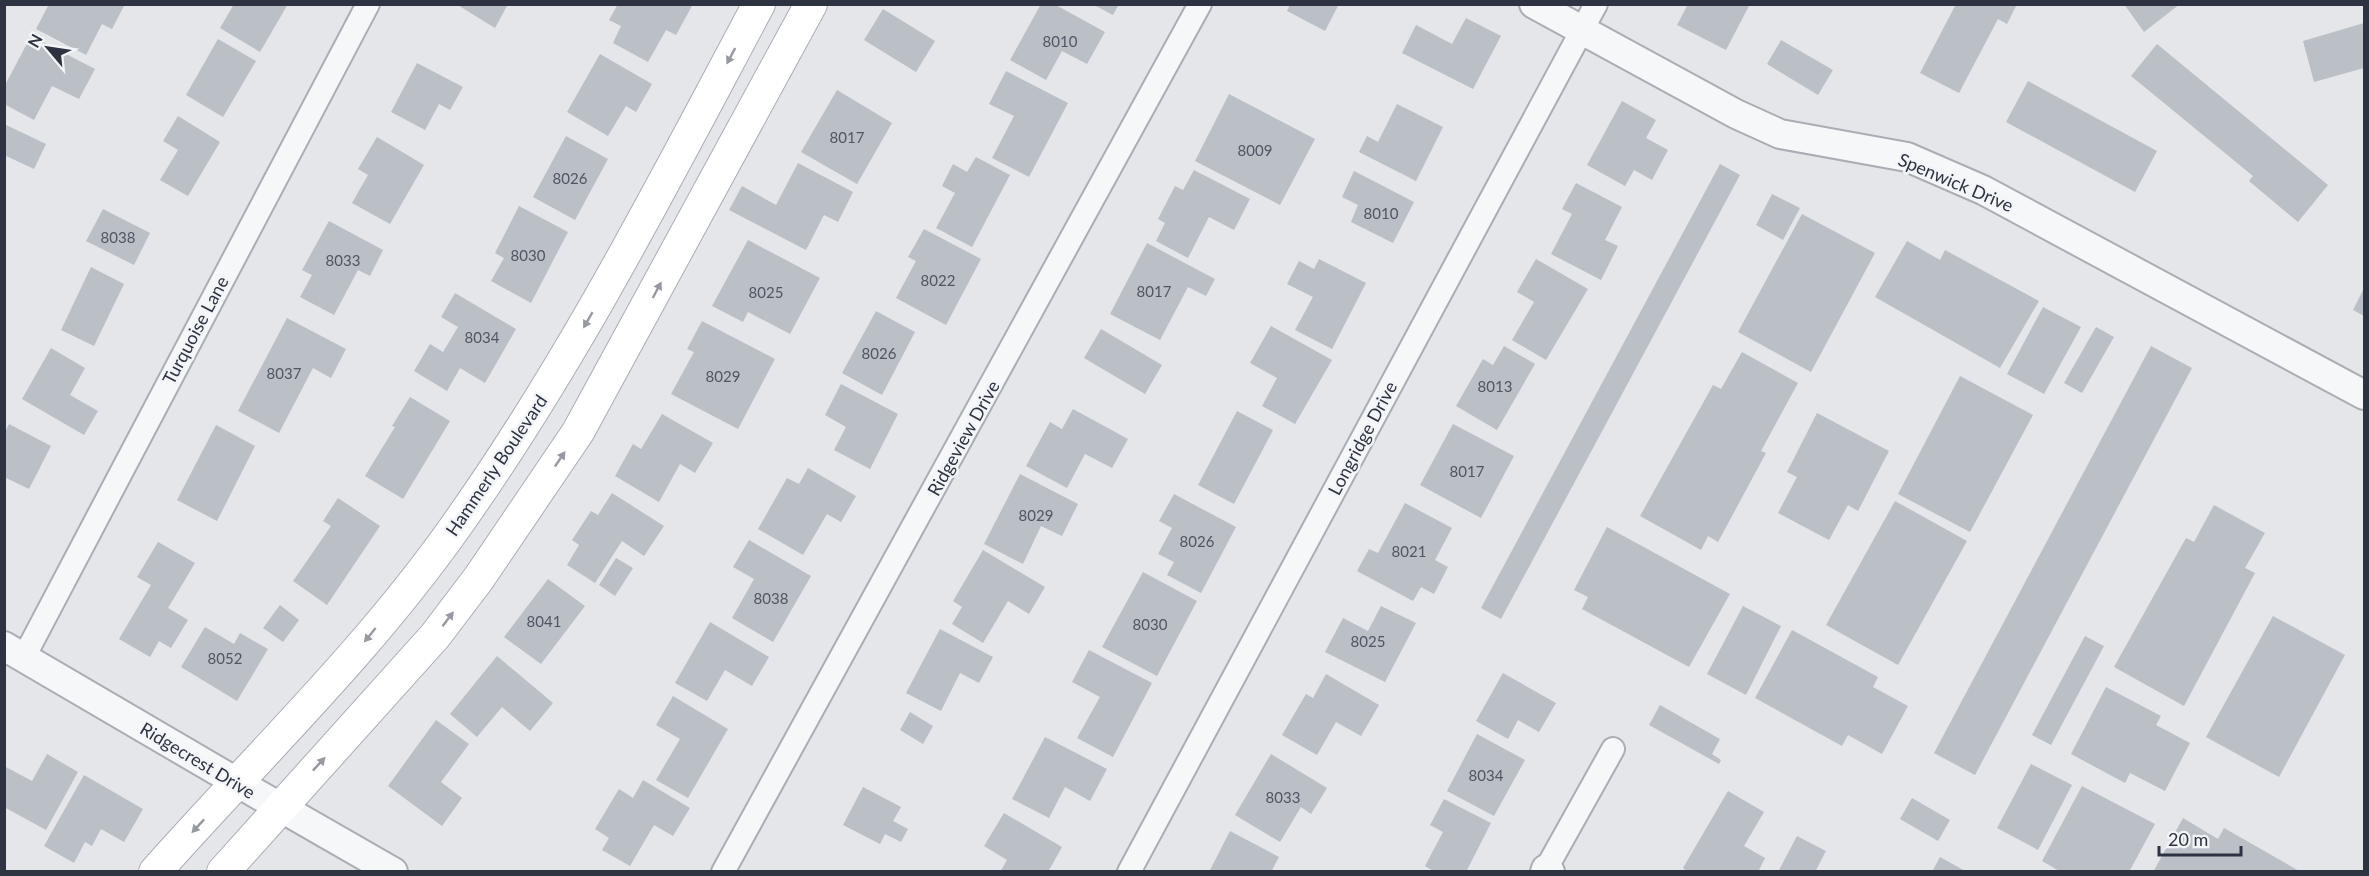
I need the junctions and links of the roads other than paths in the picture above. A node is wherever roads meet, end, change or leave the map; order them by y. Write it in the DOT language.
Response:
graph roads {
  1 [pos="368,4"];
  2 [pos="759,4"];
  3 [pos="811,4"];
  4 [pos="1200,4"];
  5 [pos="1534,4"];
  6 [pos="1596,4"];
  7 [pos="1582,31"];
  8 [pos="715,86"];
  9 [pos="754,108"];
  10 [pos="2364,395"];
  11 [pos="537,407"];
  12 [pos="579,432"];
  13 [pos="14,651"];
  14 [pos="1613,749"];
  15 [pos="238,783"];
  16 [pos="279,807"];
  17 [pos="1547,871"];
  18 [pos="156,872"];
  19 [pos="223,872"];
  20 [pos="393,872"];
  21 [pos="723,872"];
  22 [pos="1129,872"];
  1 -- 13 [label="street, Turquoise Lane"];
  2 -- 8 [label="main road, Hammerly Boulevard, one-way"];
  3 -- 9 [label="main road"];
  4 -- 21 [label="street, Ridgeview Drive"];
  5 -- 7 [label="street, Spenwick Drive"];
  6 -- 7 [label="street, Longridge Drive"];
  7 -- 10 [label="street, Spenwick Drive"];
  7 -- 22 [label="street, Longridge Drive"];
  8 -- 9 [label="main road"];
  8 -- 11 [label="main road, Hammerly Boulevard, one-way"];
  12 -- 9 [label="main road, one-way"];
  11 -- 12 [label="main road"];
  11 -- 15 [label="main road, Hammerly Boulevard, one-way"];
  16 -- 12 [label="main road, one-way"];
  13 -- 15 [label="street, Ridgecrest Drive"];
  14 -- 17 [label="street"];
  15 -- 16 [label="street, Ridgecrest Drive"];
  15 -- 18 [label="main road, Hammerly Boulevard, one-way"];
  16 -- 19 [label="main road"];
  16 -- 20 [label="street, Ridgecrest Drive"];
}
